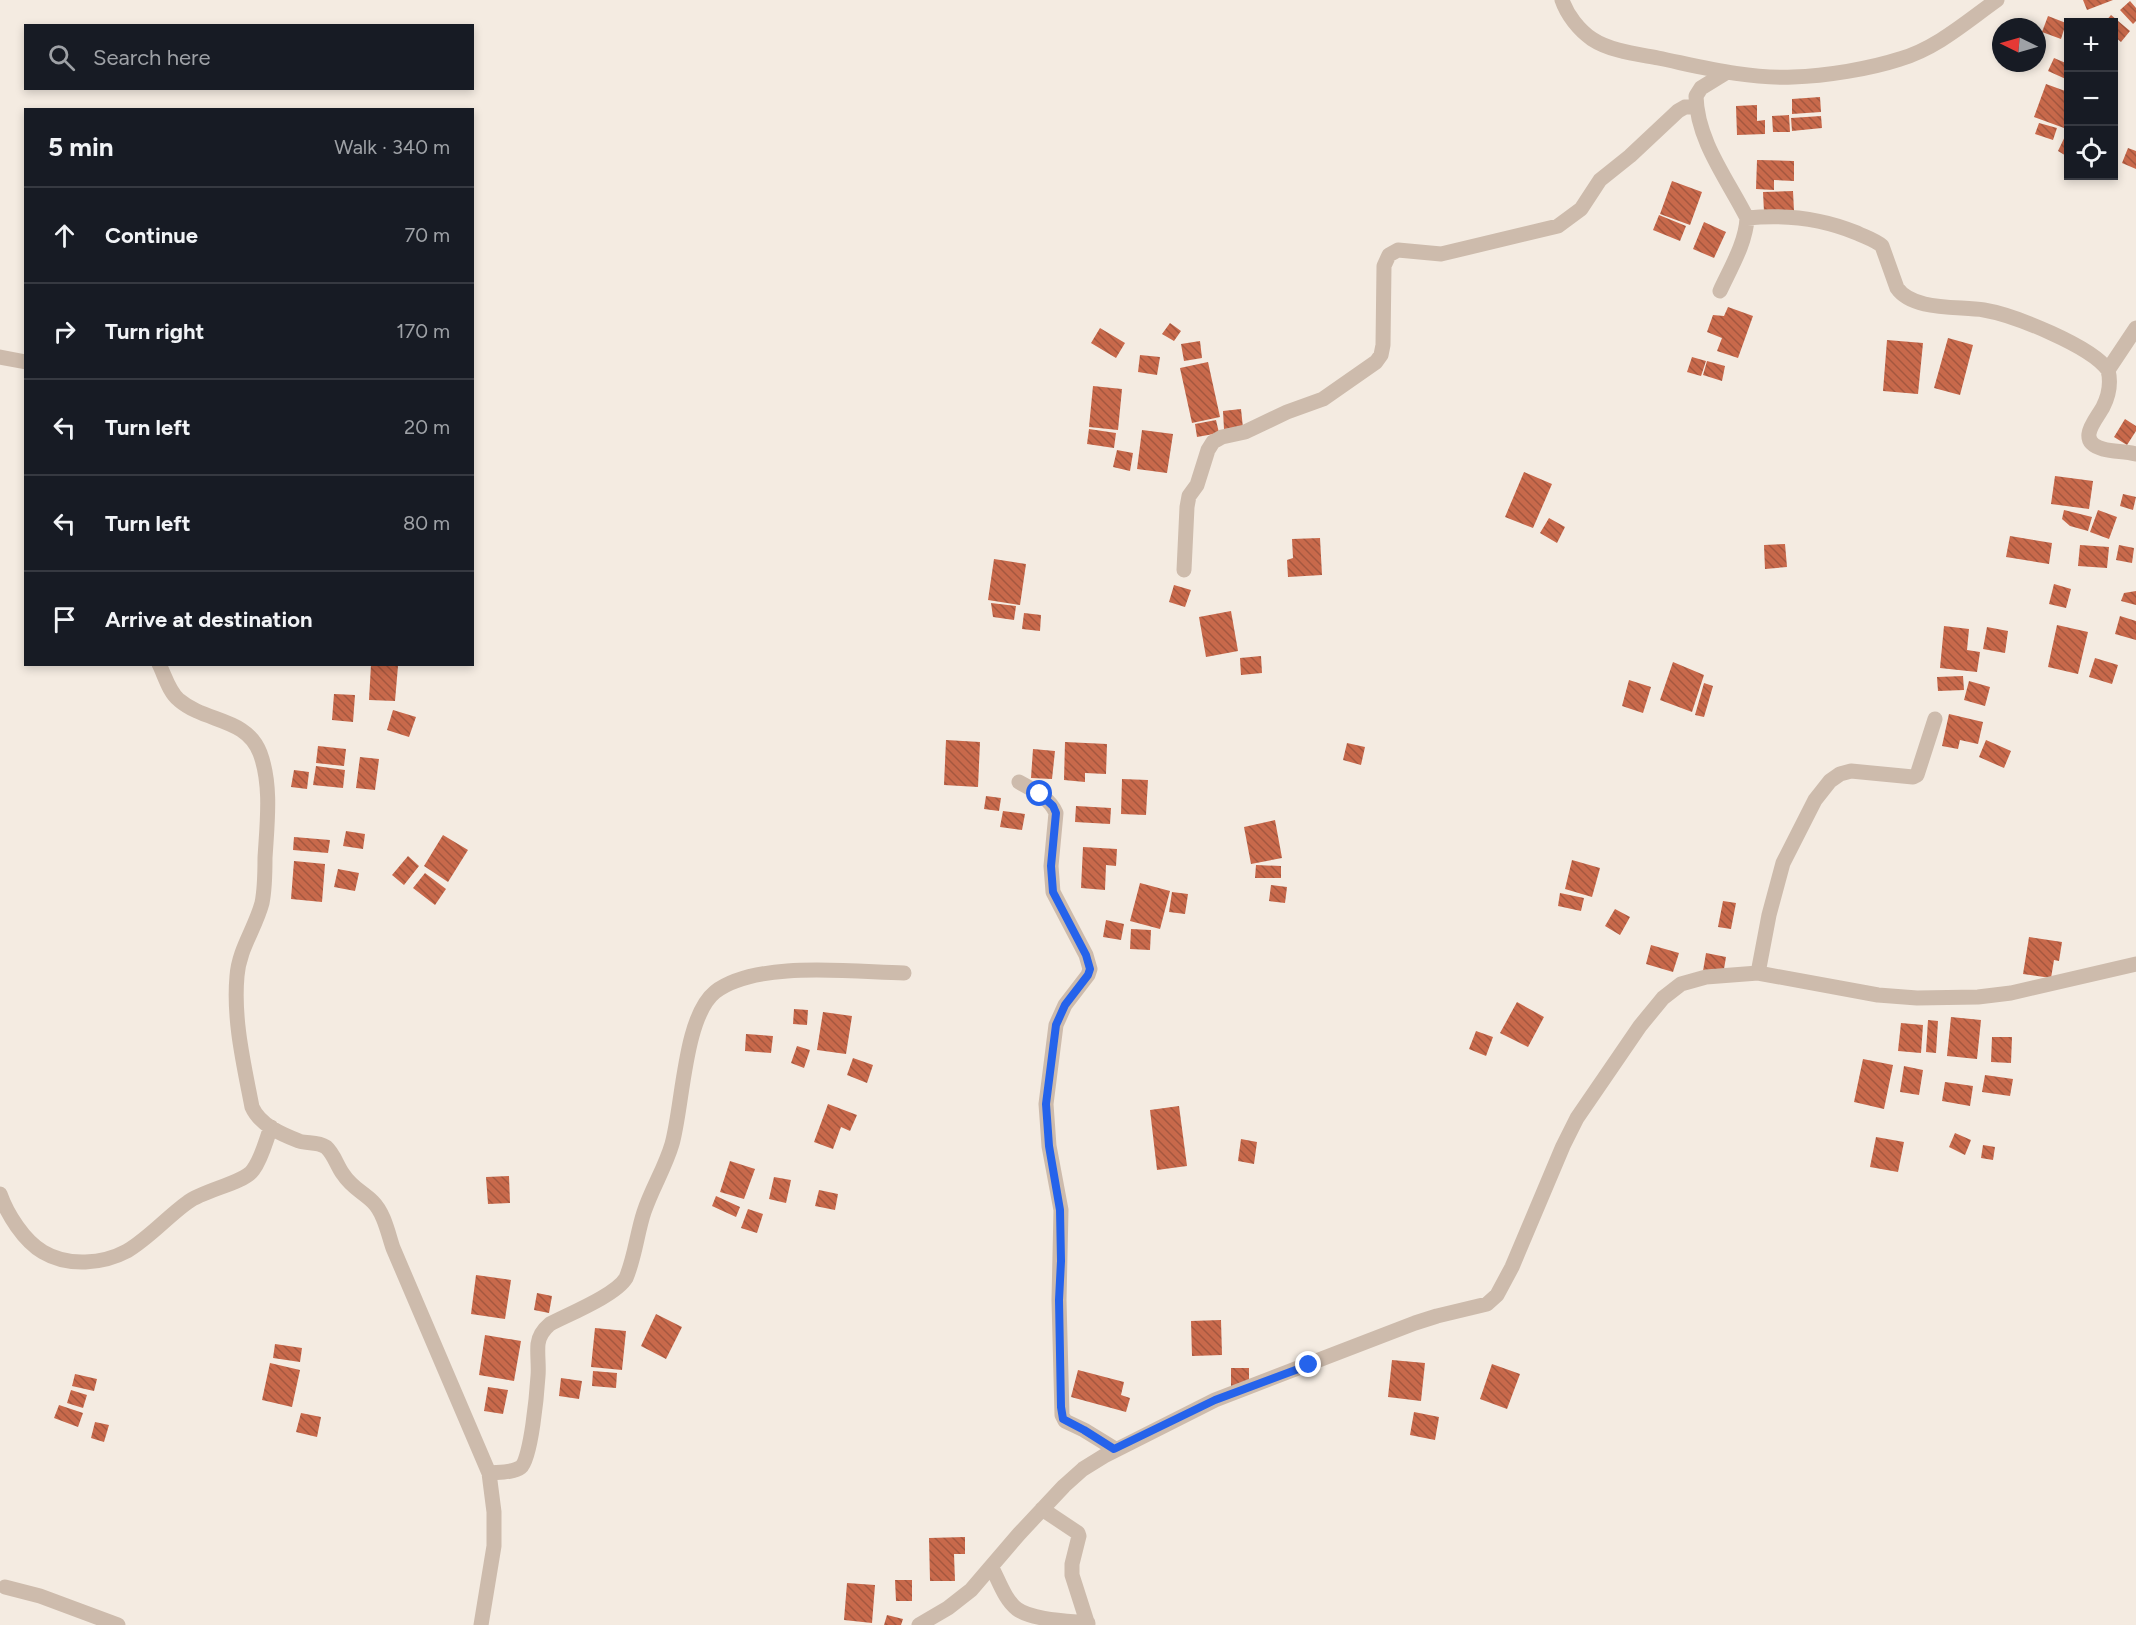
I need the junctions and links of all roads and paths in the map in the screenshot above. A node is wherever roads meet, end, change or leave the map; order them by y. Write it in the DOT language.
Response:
graph roads {
  1 [pos="1562,0"];
  2 [pos="1997,0"];
  3 [pos="1727,72"];
  4 [pos="1696,106"];
  5 [pos="1747,218"];
  6 [pos="1720,291"];
  7 [pos="2136,328"];
  8 [pos="0,357"];
  9 [pos="24,362"];
  10 [pos="2108,370"];
  11 [pos="2136,454"];
  12 [pos="1184,570"];
  13 [pos="160,666"];
  14 [pos="1935,719"];
  15 [pos="1018,782"];
  16 [pos="2136,964"];
  17 [pos="904,973"];
  18 [pos="1758,973"];
  19 [pos="271,1127"];
  20 [pos="0,1194"];
  21 [pos="1114,1449"];
  22 [pos="489,1473"];
  23 [pos="1042,1509"];
  24 [pos="992,1568"];
  25 [pos="5,1587"];
  26 [pos="929,1623"];
  27 [pos="1088,1624"];
  28 [pos="118,1625"];
  29 [pos="481,1625"];
  1 -- 3 [label="street"];
  2 -- 3 [label="street"];
  3 -- 4 [label="street"];
  4 -- 5 [label="street"];
  4 -- 12 [label="street"];
  5 -- 6 [label="street"];
  5 -- 10 [label="street"];
  7 -- 10 [label="street"];
  8 -- 9 [label="street"];
  10 -- 11 [label="street"];
  13 -- 19 [label="street"];
  14 -- 18 [label="street"];
  15 -- 21 [label="street"];
  16 -- 18 [label="street"];
  17 -- 22 [label="street"];
  18 -- 21 [label="street"];
  19 -- 20 [label="street"];
  19 -- 22 [label="street"];
  21 -- 23 [label="street"];
  22 -- 29 [label="street"];
  23 -- 24 [label="street"];
  23 -- 27 [label="street"];
  24 -- 26 [label="street"];
  24 -- 27 [label="street"];
  25 -- 28 [label="street"];
}
